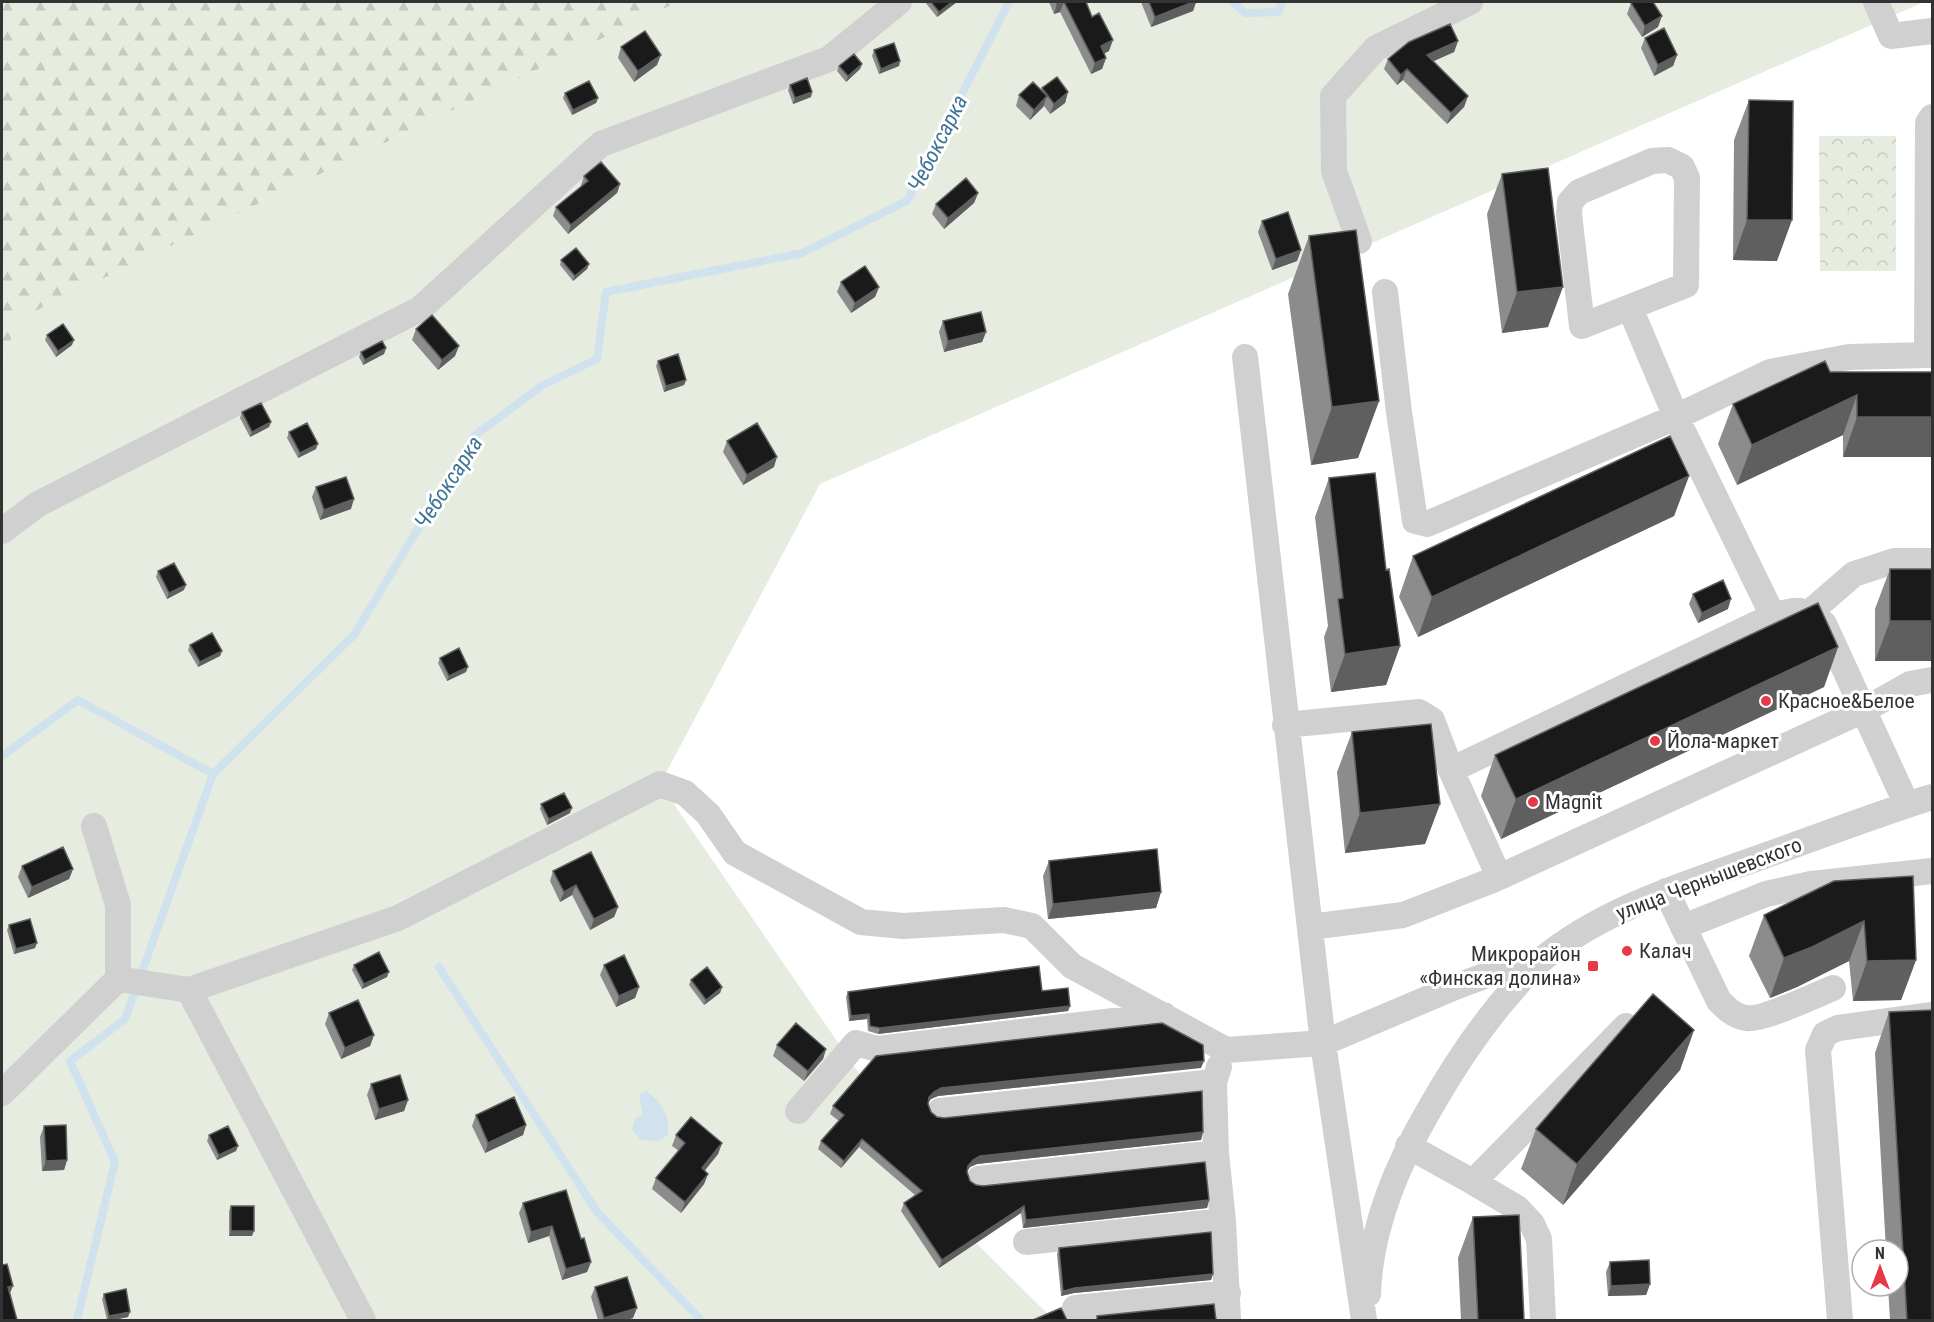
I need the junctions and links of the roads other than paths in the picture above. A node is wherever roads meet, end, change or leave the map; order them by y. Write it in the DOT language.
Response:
graph roads {
  1 [pos="899,2"];
  2 [pos="1470,2"];
  3 [pos="1876,2"];
  4 [pos="1932,31"];
  5 [pos="1932,117"];
  6 [pos="1359,241"];
  7 [pos="1385,292"];
  8 [pos="1630,308"];
  9 [pos="1930,355"];
  10 [pos="1245,357"];
  11 [pos="1676,417"];
  12 [pos="2,531"];
  13 [pos="1932,561"];
  14 [pos="1810,612"];
  15 [pos="1773,616"];
  16 [pos="1932,680"];
  17 [pos="1864,710"];
  18 [pos="1285,725"];
  19 [pos="1450,770"];
  20 [pos="1932,797"];
  21 [pos="1907,805"];
  22 [pos="94,826"];
  23 [pos="1932,871"];
  24 [pos="1499,877"];
  25 [pos="1666,891"];
  26 [pos="1311,927"];
  27 [pos="1683,927"];
  28 [pos="1532,968"];
  29 [pos="118,979"];
  30 [pos="1833,988"];
  31 [pos="189,990"];
  32 [pos="1164,1015"];
  33 [pos="1932,1015"];
  34 [pos="1626,1026"];
  35 [pos="1323,1043"];
  36 [pos="1226,1050"];
  37 [pos="1214,1083"];
  38 [pos="2,1093"];
  39 [pos="798,1111"];
  40 [pos="940,1111"];
  41 [pos="1408,1146"];
  42 [pos="1216,1152"];
  43 [pos="979,1179"];
  44 [pos="1473,1182"];
  45 [pos="1223,1221"];
  46 [pos="1026,1242"];
  47 [pos="1228,1293"];
  48 [pos="1075,1308"];
  49 [pos="363,1320"];
  50 [pos="1228,1320"];
  51 [pos="1366,1320"];
  52 [pos="1543,1320"];
  53 [pos="1840,1320"];
  1 -- 12 [label="street"];
  2 -- 6 [label="street"];
  3 -- 4 [label="street"];
  5 -- 9 [label="street"];
  7 -- 11 [label="street"];
  8 -- 8 [label="street"];
  8 -- 11 [label="street"];
  9 -- 11 [label="street"];
  10 -- 18 [label="street"];
  11 -- 15 [label="street"];
  13 -- 14 [label="street"];
  14 -- 15 [label="street"];
  14 -- 17 [label="street"];
  15 -- 19 [label="street"];
  16 -- 17 [label="street"];
  17 -- 21 [label="street"];
  17 -- 24 [label="street"];
  18 -- 19 [label="street"];
  18 -- 26 [label="street"];
  19 -- 24 [label="street"];
  20 -- 21 [label="street, улица Чернышевского"];
  21 -- 25 [label="street, улица Чернышевского"];
  22 -- 29 [label="street"];
  23 -- 27 [label="street"];
  24 -- 26 [label="street"];
  25 -- 27 [label="street"];
  25 -- 28 [label="street, улица Чернышевского"];
  26 -- 35 [label="street"];
  27 -- 30 [label="street"];
  28 -- 35 [label="street"];
  28 -- 41 [label="street, улица Чернышевского"];
  29 -- 31 [label="street"];
  29 -- 38 [label="street"];
  31 -- 32 [label="street"];
  31 -- 49 [label="street"];
  32 -- 36 [label="street"];
  32 -- 39 [label="street"];
  33 -- 53 [label="street"];
  34 -- 44 [label="street"];
  35 -- 36 [label="street"];
  35 -- 51 [label="street"];
  36 -- 37 [label="street"];
  37 -- 40 [label="street"];
  37 -- 42 [label="street"];
  41 -- 44 [label="street"];
  41 -- 51 [label="street, улица Чернышевского"];
  42 -- 43 [label="street"];
  42 -- 45 [label="street"];
  44 -- 52 [label="street"];
  45 -- 46 [label="street"];
  45 -- 47 [label="street"];
  47 -- 48 [label="street"];
  47 -- 50 [label="street"];
}
